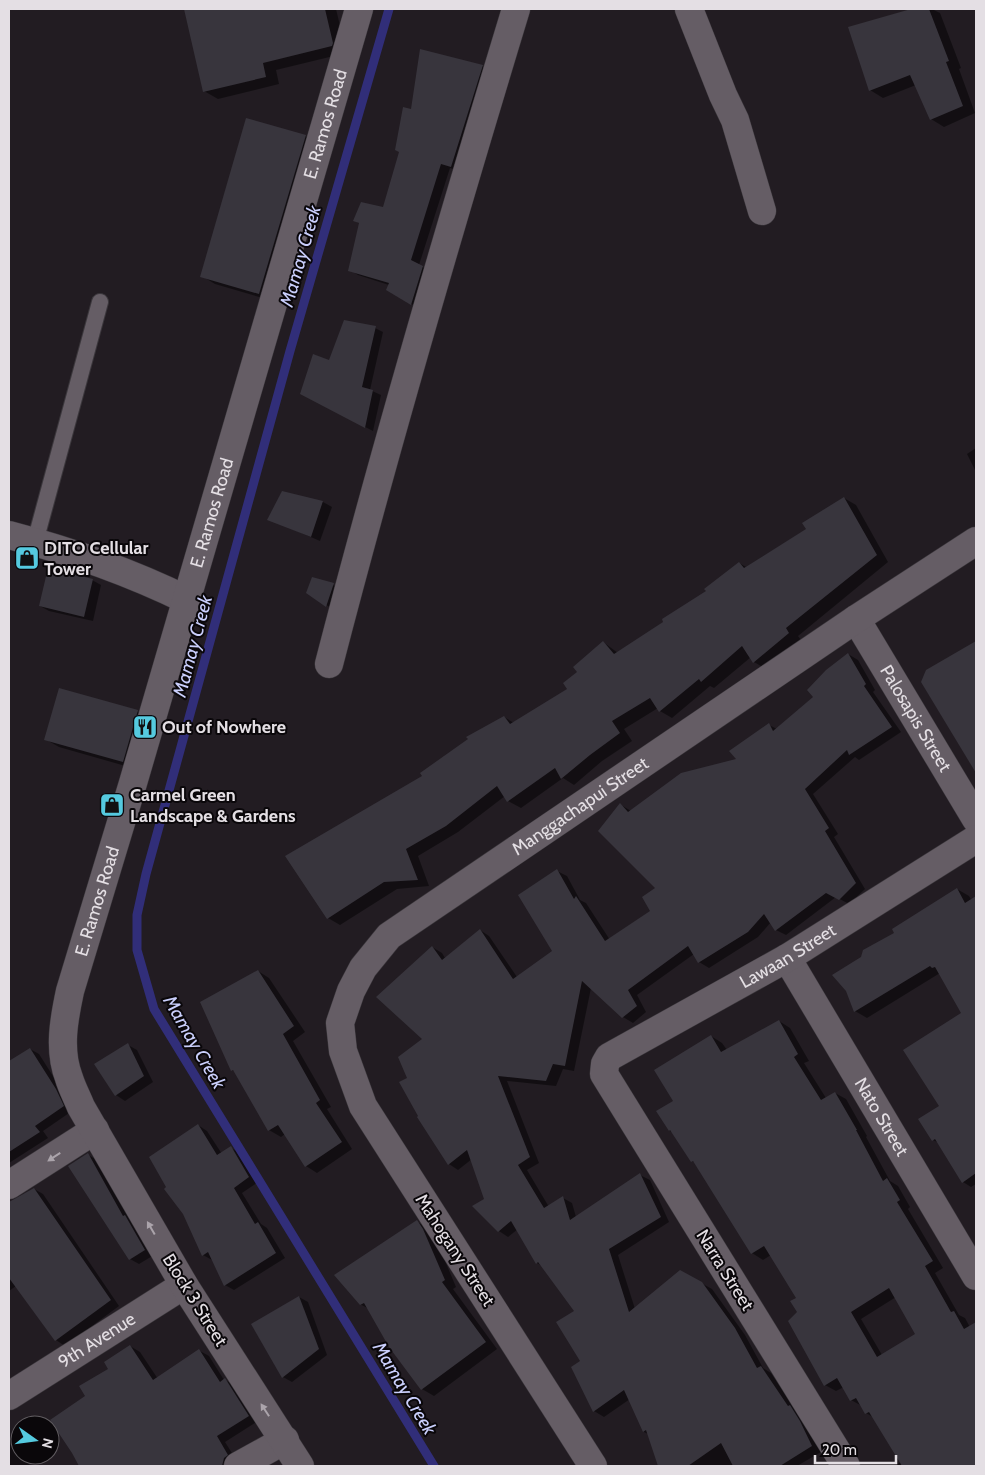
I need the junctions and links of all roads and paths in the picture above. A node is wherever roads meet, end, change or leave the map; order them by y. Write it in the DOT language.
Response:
graph roads {
  1 [pos="359,9"];
  2 [pos="516,9"];
  3 [pos="689,9"];
  4 [pos="762,211"];
  5 [pos="100,302"];
  6 [pos="9,535"];
  7 [pos="976,541"];
  8 [pos="35,542"];
  9 [pos="187,600"];
  10 [pos="856,619"];
  11 [pos="329,664"];
  12 [pos="976,819"];
  13 [pos="976,839"];
  14 [pos="787,958"];
  15 [pos="340,1023"];
  16 [pos="604,1074"];
  17 [pos="95,1130"];
  18 [pos="9,1185"];
  19 [pos="976,1276"];
  20 [pos="184,1284"];
  21 [pos="9,1396"];
  22 [pos="285,1440"];
  23 [pos="238,1466"];
  24 [pos="300,1466"];
  25 [pos="593,1466"];
  26 [pos="846,1466"];
  1 -- 9 [label="street, E. Ramos Road"];
  2 -- 11 [label="street"];
  3 -- 4 [label="street"];
  5 -- 8 [label="lane"];
  6 -- 8 [label="street"];
  7 -- 10 [label="street, Manggachapui Street"];
  8 -- 9 [label="street"];
  9 -- 17 [label="street, E. Ramos Road"];
  10 -- 12 [label="street, Palosapis Street"];
  10 -- 15 [label="street, Manggachapui Street"];
  13 -- 14 [label="street, Lawaan Street"];
  14 -- 16 [label="street, Lawaan Street"];
  14 -- 19 [label="street, Nato Street"];
  15 -- 25 [label="street, Mahogany Street"];
  16 -- 26 [label="street, Narra Street"];
  17 -- 18 [label="street, one-way"];
  20 -- 17 [label="street, Block 3 Street, one-way"];
  20 -- 21 [label="street, 9th Avenue"];
  22 -- 20 [label="street, Block 3 Street, one-way"];
  22 -- 23 [label="street"];
  22 -- 24 [label="street, Block 3 Street"];
}
